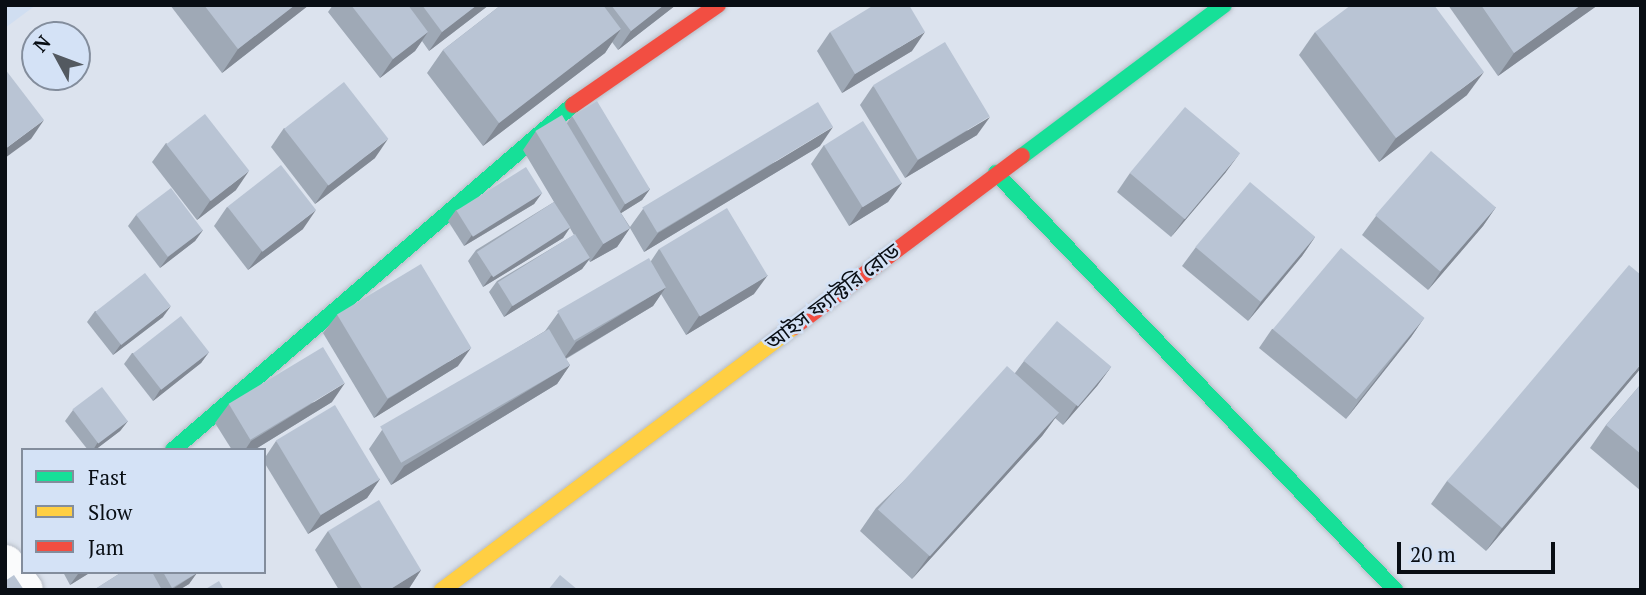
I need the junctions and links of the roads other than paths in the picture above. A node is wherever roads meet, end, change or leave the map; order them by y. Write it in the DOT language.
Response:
graph roads {
  1 [pos="718,5"];
  2 [pos="1224,5"];
  3 [pos="996,173"];
  4 [pos="175,448"];
  5 [pos="442,590"];
  6 [pos="1395,590"];
  1 -- 4 [label="street"];
  2 -- 3 [label="street, আইস ফ্যাক্টরি রোড"];
  3 -- 5 [label="street, আইস ফ্যাক্টরি রোড"];
  3 -- 6 [label="street"];
}
